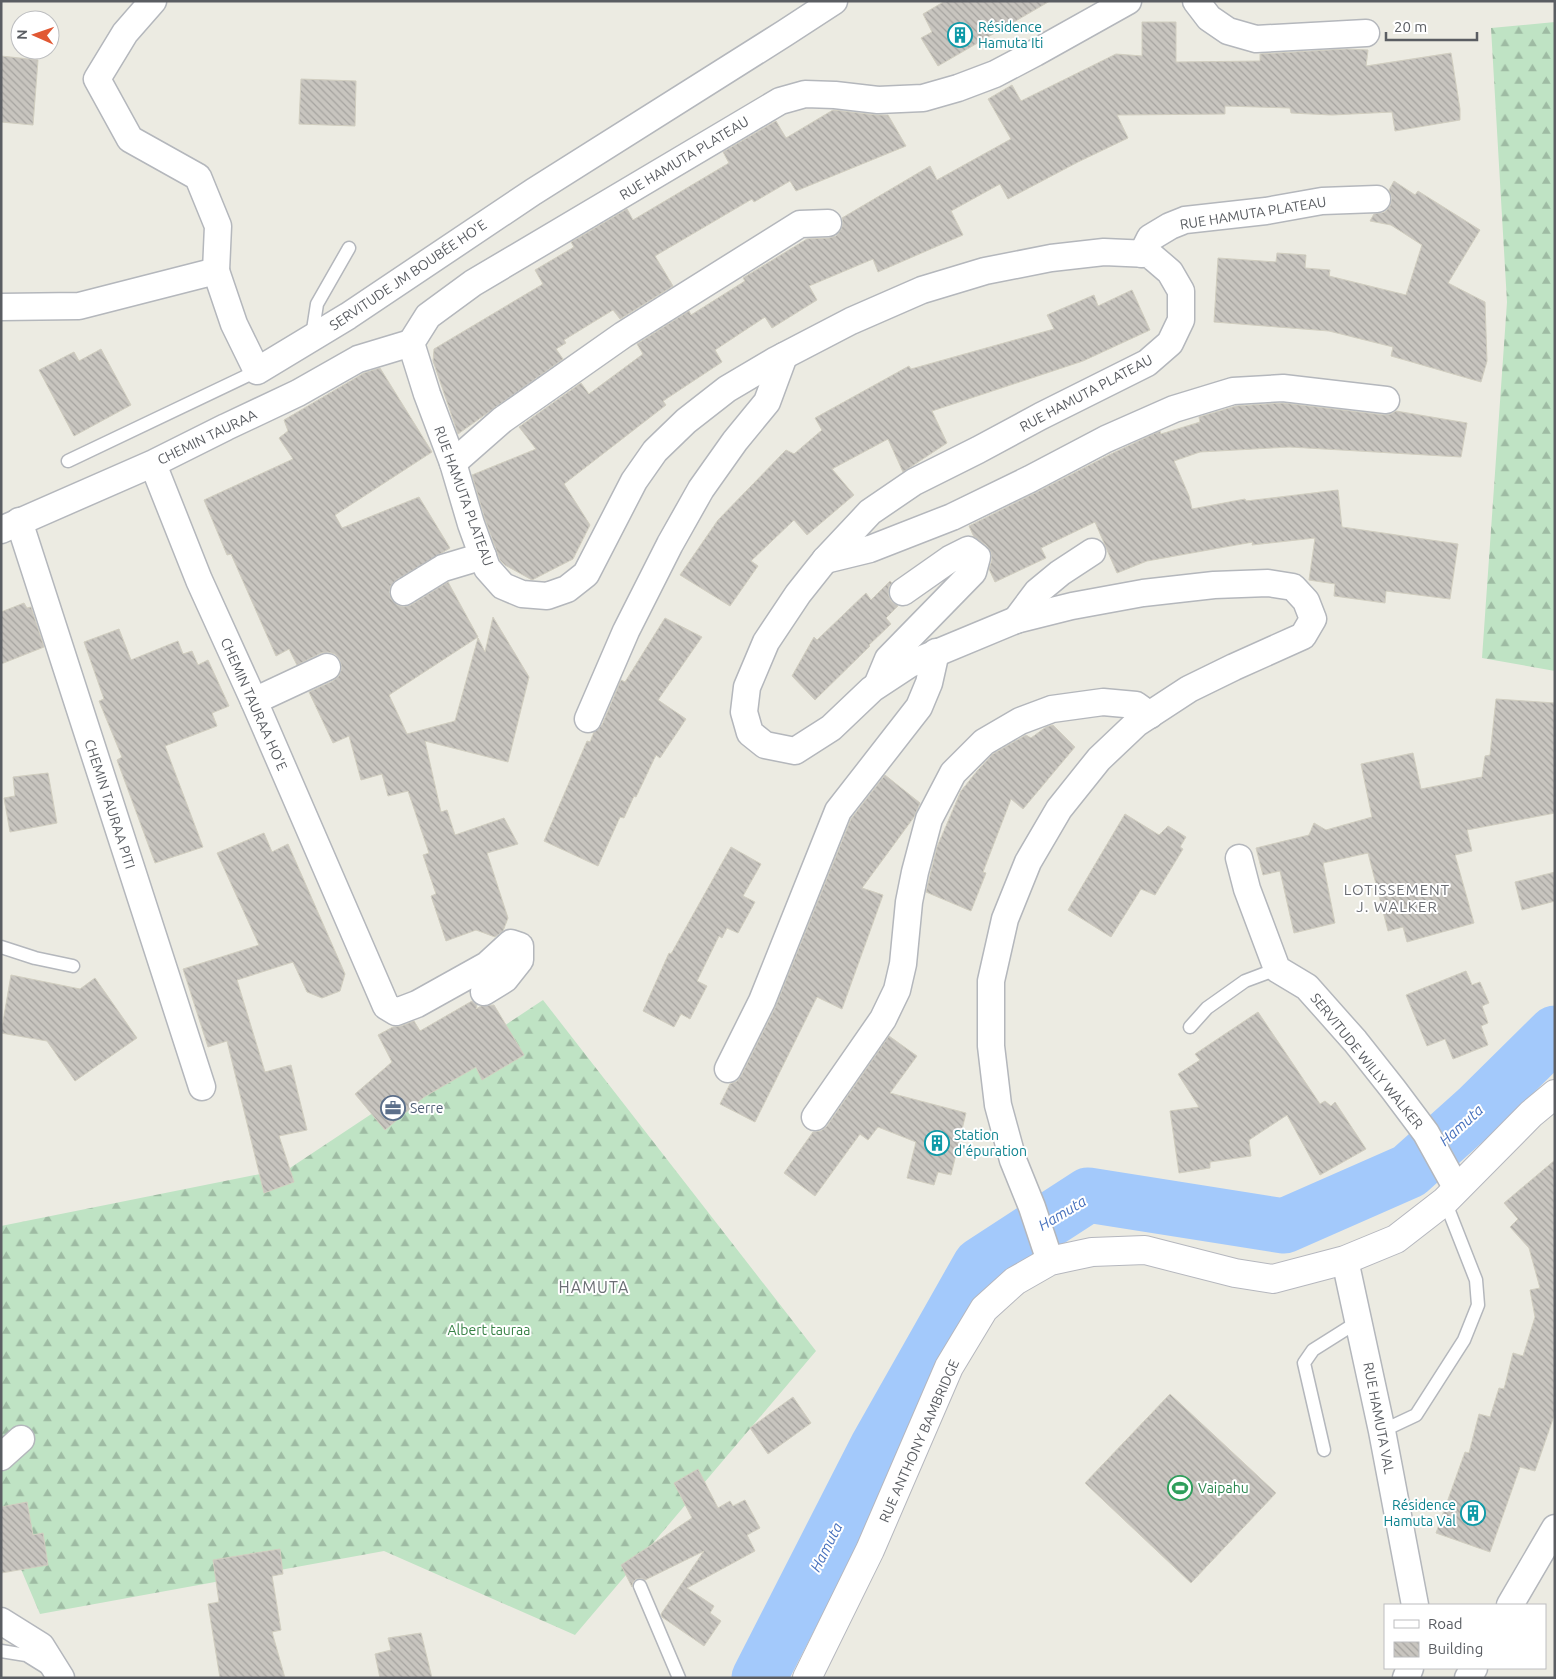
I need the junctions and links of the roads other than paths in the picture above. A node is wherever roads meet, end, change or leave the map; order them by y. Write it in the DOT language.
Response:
graph roads {
  1 [pos="153,1"];
  2 [pos="834,1"];
  3 [pos="1128,1"];
  4 [pos="1196,1"];
  5 [pos="1366,33"];
  6 [pos="1377,199"];
  7 [pos="828,223"];
  8 [pos="349,248"];
  9 [pos="1142,254"];
  10 [pos="216,271"];
  11 [pos="1,307"];
  12 [pos="311,339"];
  13 [pos="411,343"];
  14 [pos="784,356"];
  15 [pos="258,371"];
  16 [pos="1386,400"];
  17 [pos="68,461"];
  18 [pos="453,463"];
  19 [pos="152,464"];
  20 [pos="10,525"];
  21 [pos="1092,552"];
  22 [pos="483,556"];
  23 [pos="825,560"];
  24 [pos="404,592"];
  25 [pos="903,592"];
  26 [pos="1016,620"];
  27 [pos="936,652"];
  28 [pos="327,667"];
  29 [pos="876,686"];
  30 [pos="254,701"];
  31 [pos="1150,715"];
  32 [pos="588,719"];
  33 [pos="1239,858"];
  34 [pos="1,947"];
  35 [pos="73,966"];
  36 [pos="1277,969"];
  37 [pos="484,992"];
  38 [pos="413,1005"];
  39 [pos="441,1010"];
  40 [pos="1190,1027"];
  41 [pos="728,1069"];
  42 [pos="202,1087"];
  43 [pos="1555,1094"];
  44 [pos="815,1117"];
  45 [pos="1450,1187"];
  46 [pos="1048,1252"];
  47 [pos="1345,1260"];
  48 [pos="1360,1321"];
  49 [pos="1382,1431"];
  50 [pos="21,1439"];
  51 [pos="1324,1450"];
  52 [pos="1,1457"];
  53 [pos="1555,1528"];
  54 [pos="640,1586"];
  55 [pos="1415,1604"];
  56 [pos="1511,1604"];
  57 [pos="1,1621"];
  58 [pos="1,1651"];
  59 [pos="60,1678"];
  60 [pos="679,1678"];
  61 [pos="807,1678"];
  1 -- 10 [label="street"];
  2 -- 12 [label="street, SERVITUDE JM BOUBÉE HO'E"];
  3 -- 13 [label="street, RUE HAMUTA PLATEAU"];
  4 -- 5 [label="street"];
  6 -- 9 [label="street, RUE HAMUTA PLATEAU"];
  7 -- 18 [label="street"];
  8 -- 12 [label="lane"];
  9 -- 14 [label="street, RUE HAMUTA PLATEAU"];
  9 -- 23 [label="street, RUE HAMUTA PLATEAU"];
  10 -- 11 [label="street"];
  10 -- 15 [label="street"];
  12 -- 15 [label="street, SERVITUDE JM BOUBÉE HO'E"];
  13 -- 18 [label="street, RUE HAMUTA PLATEAU"];
  13 -- 19 [label="street, CHEMIN TAURAA"];
  14 -- 22 [label="street, RUE HAMUTA PLATEAU"];
  14 -- 32 [label="street"];
  15 -- 17 [label="lane"];
  16 -- 23 [label="street"];
  18 -- 22 [label="street, RUE HAMUTA PLATEAU"];
  19 -- 20 [label="street, CHEMIN TAURAA"];
  19 -- 30 [label="street, CHEMIN TAURAA HO'E"];
  20 -- 42 [label="street, CHEMIN TAURAA PITI"];
  21 -- 26 [label="street"];
  22 -- 24 [label="street"];
  23 -- 29 [label="street, RUE HAMUTA PLATEAU"];
  25 -- 29 [label="street"];
  26 -- 27 [label="street, RUE HAMUTA PLATEAU"];
  26 -- 31 [label="street, RUE HAMUTA PLATEAU"];
  27 -- 29 [label="street, RUE HAMUTA PLATEAU"];
  27 -- 41 [label="street"];
  28 -- 30 [label="street"];
  30 -- 38 [label="street, CHEMIN TAURAA HO'E"];
  31 -- 44 [label="street"];
  31 -- 46 [label="street, RUE HAMUTA PLATEAU"];
  33 -- 36 [label="street"];
  34 -- 35 [label="lane"];
  36 -- 40 [label="lane"];
  36 -- 45 [label="street, SERVITUDE WILLY WALKER"];
  37 -- 38 [label="street"];
  38 -- 39 [label="street"];
  43 -- 45 [label="main road, RUE ANTHONY BAMBRIDGE"];
  45 -- 47 [label="main road, RUE ANTHONY BAMBRIDGE"];
  45 -- 49 [label="lane"];
  46 -- 47 [label="main road, RUE ANTHONY BAMBRIDGE"];
  46 -- 61 [label="main road, RUE ANTHONY BAMBRIDGE"];
  47 -- 48 [label="street, RUE HAMUTA VAL"];
  48 -- 49 [label="street, RUE HAMUTA VAL"];
  48 -- 51 [label="lane"];
  49 -- 55 [label="street, RUE HAMUTA VAL"];
  50 -- 52 [label="street"];
  53 -- 56 [label="street"];
  54 -- 60 [label="lane"];
  57 -- 59 [label="street"];
  58 -- 59 [label="lane"];
}
